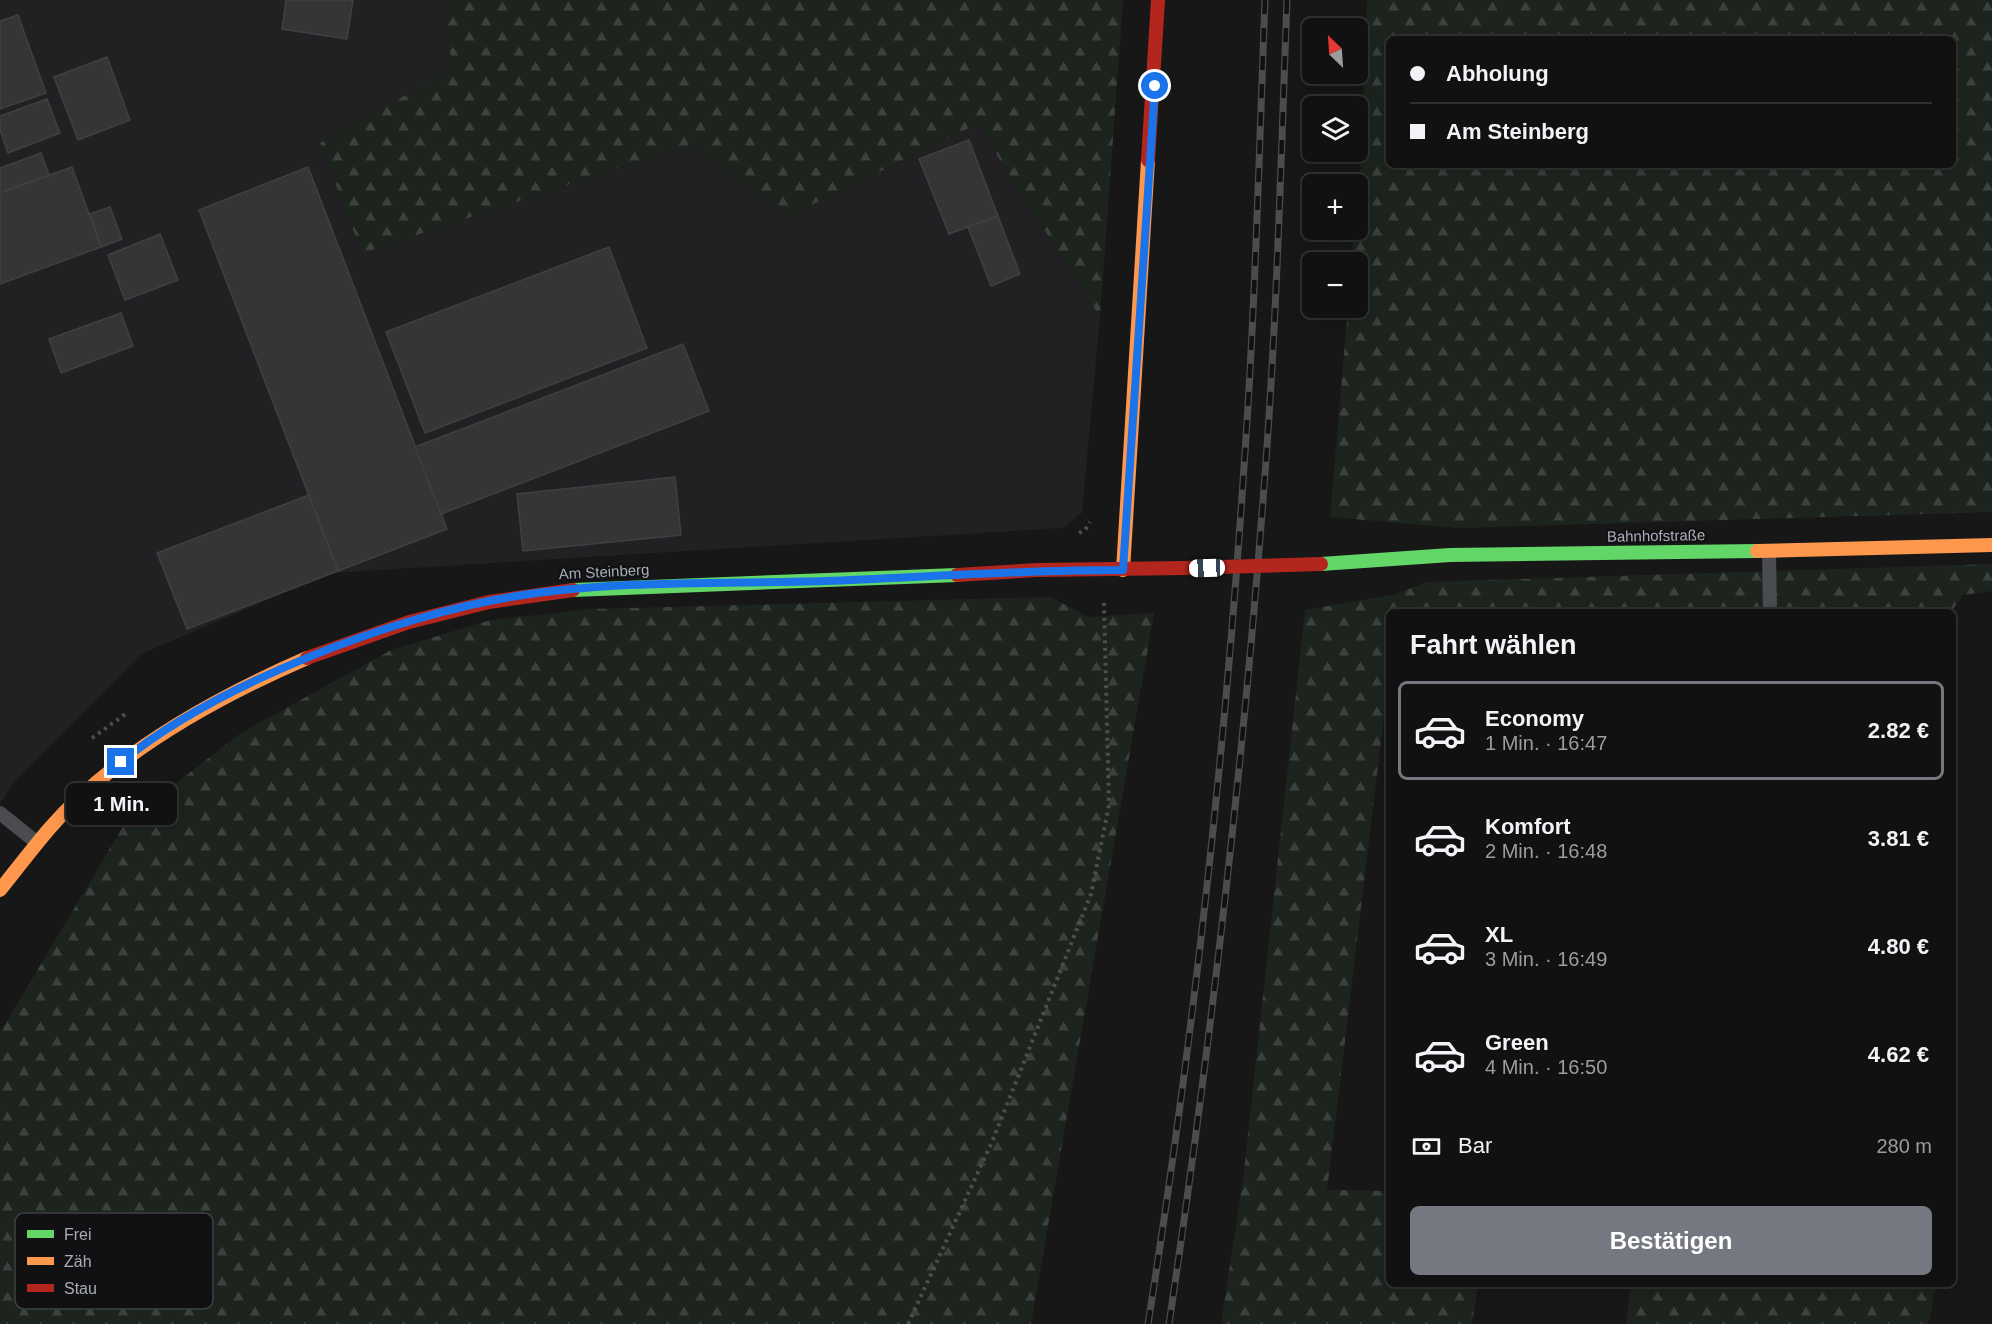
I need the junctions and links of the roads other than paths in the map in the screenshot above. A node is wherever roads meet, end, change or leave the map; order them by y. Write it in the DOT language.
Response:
graph roads {
  1 [pos="1158,0"];
  2 [pos="1992,545"];
  3 [pos="1769,552"];
  4 [pos="1184,568"];
  5 [pos="1123,570"];
  6 [pos="1770,609"];
  7 [pos="0,813"];
  8 [pos="36,842"];
  9 [pos="0,891"];
  1 -- 5 [label="main road"];
  2 -- 3 [label="main road, Bahnhofstraße"];
  3 -- 4 [label="main road, Bahnhofstraße, bridge"];
  3 -- 6 [label="lane"];
  4 -- 5 [label="main road, Am Steinberg"];
  5 -- 8 [label="main road, Am Steinberg"];
  7 -- 8 [label="lane"];
  8 -- 9 [label="main road, Am Steinberg"];
}
